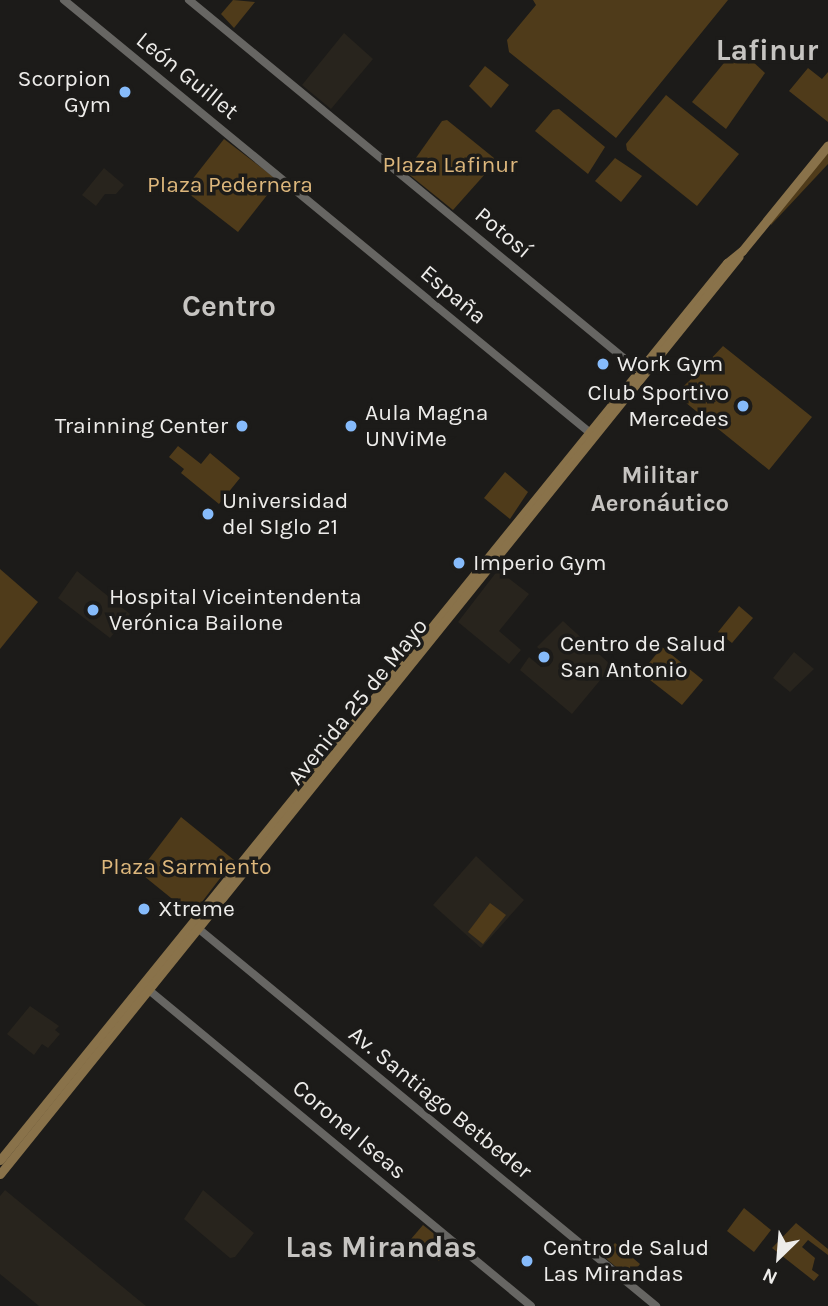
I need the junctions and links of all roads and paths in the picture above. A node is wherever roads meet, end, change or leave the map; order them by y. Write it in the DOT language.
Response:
graph roads {
  1 [pos="64,0"];
  2 [pos="189,0"];
  3 [pos="828,145"];
  4 [pos="285,181"];
  5 [pos="642,374"];
  6 [pos="593,435"];
  7 [pos="544,496"];
  8 [pos="192,922"];
  9 [pos="200,929"];
  10 [pos="142,984"];
  11 [pos="150,991"];
  12 [pos="0,1160"];
  13 [pos="0,1174"];
  14 [pos="531,1306"];
  15 [pos="656,1306"];
  1 -- 4 [label="main road, León Guillet"];
  2 -- 5 [label="main road, Potosí"];
  3 -- 5 [label="main road, Avenida 25 de Mayo"];
  4 -- 6 [label="main road, España"];
  5 -- 6 [label="main road, Avenida 25 de Mayo"];
  6 -- 7 [label="main road, Avenida 25 de Mayo"];
  7 -- 8 [label="main road, Avenida 25 de Mayo"];
  7 -- 9 [label="main road, Avenida 25 de Mayo"];
  8 -- 9 [label="main road, Av. Santiago Betbeder"];
  8 -- 10 [label="main road, Avenida 25 de Mayo"];
  9 -- 11 [label="main road, Avenida 25 de Mayo"];
  9 -- 15 [label="main road, Av. Santiago Betbeder"];
  10 -- 11 [label="main road, Coronel Iseas"];
  10 -- 12 [label="main road, Avenida 25 de Mayo"];
  11 -- 13 [label="main road, Avenida 25 de Mayo"];
  11 -- 14 [label="main road, Coronel Iseas"];
}
